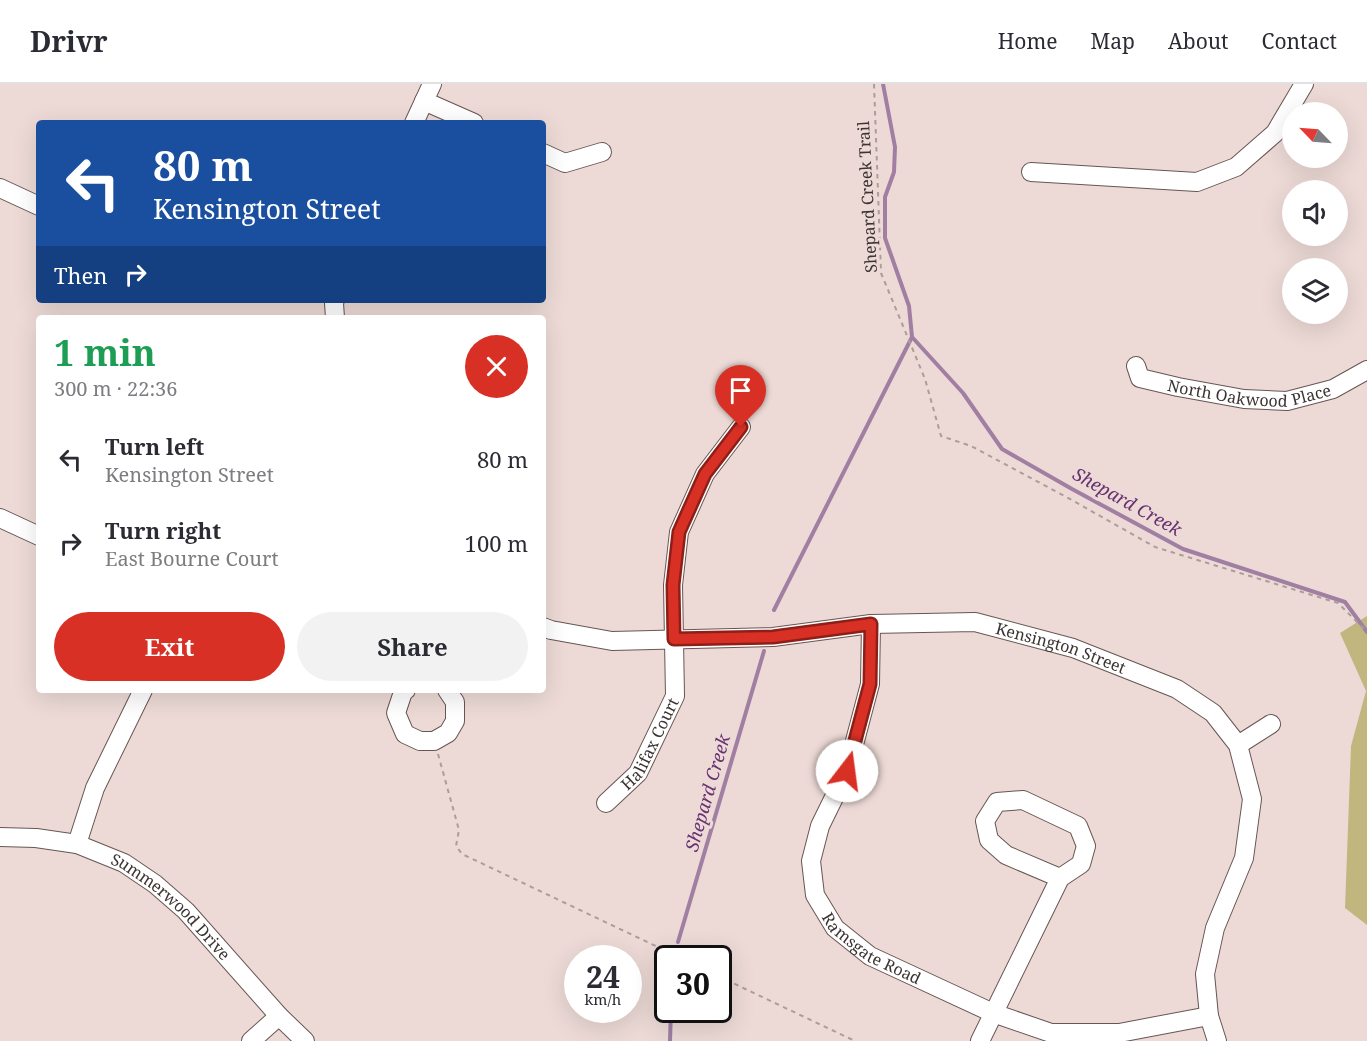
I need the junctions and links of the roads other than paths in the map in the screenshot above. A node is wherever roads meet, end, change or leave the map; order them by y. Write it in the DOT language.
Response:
graph roads {
  1 [pos="432,84"];
  2 [pos="1304,84"];
  3 [pos="424,101"];
  4 [pos="415,120"];
  5 [pos="467,120"];
  6 [pos="602,152"];
  7 [pos="546,154"];
  8 [pos="1031,172"];
  9 [pos="0,188"];
  10 [pos="36,205"];
  11 [pos="1136,366"];
  12 [pos="1367,370"];
  13 [pos="741,427"];
  14 [pos="0,518"];
  15 [pos="36,535"];
  16 [pos="871,624"];
  17 [pos="547,629"];
  18 [pos="674,639"];
  19 [pos="142,693"];
  20 [pos="402,693"];
  21 [pos="449,693"];
  22 [pos="1271,724"];
  23 [pos="1238,745"];
  24 [pos="606,802"];
  25 [pos="0,837"];
  26 [pos="77,843"];
  27 [pos="1060,878"];
  28 [pos="993,1013"];
  29 [pos="279,1016"];
  30 [pos="1209,1016"];
  31 [pos="251,1041"];
  32 [pos="305,1041"];
  33 [pos="980,1041"];
  34 [pos="1217,1041"];
  1 -- 3 [label="street"];
  2 -- 8 [label="street"];
  3 -- 4 [label="street"];
  3 -- 5 [label="street"];
  6 -- 7 [label="street"];
  9 -- 10 [label="street"];
  11 -- 12 [label="street, North Oakwood Place"];
  13 -- 18 [label="street, Halifax Court"];
  14 -- 15 [label="street"];
  16 -- 18 [label="street, Kensington Street"];
  16 -- 23 [label="street, Kensington Street"];
  16 -- 28 [label="street, Ramsgate Road"];
  17 -- 18 [label="street, Kensington Street"];
  18 -- 24 [label="street, Halifax Court"];
  19 -- 26 [label="street"];
  20 -- 21 [label="street"];
  22 -- 23 [label="street"];
  23 -- 30 [label="street, Kensington Street"];
  25 -- 26 [label="street, Summerwood Drive"];
  26 -- 29 [label="street, Summerwood Drive"];
  27 -- 27 [label="street"];
  27 -- 28 [label="street"];
  28 -- 30 [label="street, Ramsgate Road"];
  28 -- 33 [label="street"];
  29 -- 31 [label="street"];
  29 -- 32 [label="street, Summerwood Drive"];
  30 -- 34 [label="street, Kensington Street"];
}
